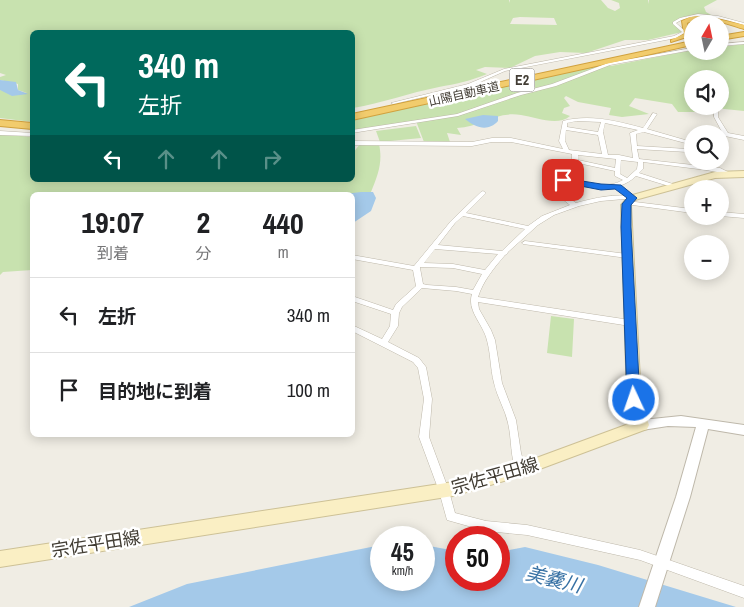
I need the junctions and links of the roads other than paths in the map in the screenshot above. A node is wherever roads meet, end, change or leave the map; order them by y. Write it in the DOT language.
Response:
graph roads {
  1 [pos="729,25"];
  2 [pos="744,29"];
  3 [pos="729,33"];
  4 [pos="744,42"];
  5 [pos="729,43"];
  6 [pos="684,46"];
  7 [pos="684,46"];
  8 [pos="684,47"];
  9 [pos="597,60"];
  10 [pos="393,103"];
  11 [pos="654,114"];
  12 [pos="355,115"];
  13 [pos="355,115"];
  14 [pos="603,122"];
  15 [pos="0,123"];
  16 [pos="30,126"];
  17 [pos="0,127"];
  18 [pos="564,128"];
  19 [pos="645,129"];
  20 [pos="30,130"];
  21 [pos="0,132"];
  22 [pos="355,132"];
  23 [pos="600,134"];
  24 [pos="30,135"];
  25 [pos="729,135"];
  26 [pos="744,138"];
  27 [pos="684,141"];
  28 [pos="355,143"];
  29 [pos="634,147"];
  30 [pos="566,150"];
  31 [pos="684,151"];
  32 [pos="575,153"];
  33 [pos="594,154"];
  34 [pos="605,155"];
  35 [pos="619,157"];
  36 [pos="638,160"];
  37 [pos="575,161"];
  38 [pos="684,162"];
  39 [pos="595,165"];
  40 [pos="617,170"];
  41 [pos="720,170"];
  42 [pos="726,173"];
  43 [pos="636,174"];
  44 [pos="744,174"];
  45 [pos="563,180"];
  46 [pos="628,180"];
  47 [pos="618,186"];
  48 [pos="674,186"];
  49 [pos="483,193"];
  50 [pos="629,199"];
  51 [pos="576,206"];
  52 [pos="684,209"];
  53 [pos="462,214"];
  54 [pos="729,215"];
  55 [pos="744,216"];
  56 [pos="529,228"];
  57 [pos="525,243"];
  58 [pos="433,247"];
  59 [pos="505,253"];
  60 [pos="627,256"];
  61 [pos="355,257"];
  62 [pos="417,267"];
  63 [pos="487,273"];
  64 [pos="420,286"];
  65 [pos="475,296"];
  66 [pos="355,299"];
  67 [pos="395,312"];
  68 [pos="630,323"];
  69 [pos="355,329"];
  70 [pos="383,343"];
  71 [pos="642,424"];
  72 [pos="703,424"];
  73 [pos="744,430"];
  74 [pos="521,470"];
  75 [pos="444,491"];
  76 [pos="0,559"];
  77 [pos="662,561"];
  78 [pos="744,592"];
  79 [pos="647,607"];
  1 -- 2 [label="highway"];
  2 -- 3 [label="highway"];
  2 -- 9 [label="highway"];
  2 -- 10 [label="street"];
  4 -- 5 [label="highway"];
  6 -- 9 [label="highway, 山陽自動車道 / E2"];
  7 -- 13 [label="highway, 山陽自動車道 / E2"];
  8 -- 22 [label="street"];
  9 -- 12 [label="highway, 山陽自動車道 / E2"];
  11 -- 19 [label="street"];
  14 -- 18 [label="street"];
  14 -- 19 [label="street"];
  14 -- 23 [label="street"];
  15 -- 16 [label="highway"];
  17 -- 20 [label="highway"];
  18 -- 23 [label="street"];
  18 -- 30 [label="street"];
  19 -- 27 [label="street"];
  19 -- 29 [label="street"];
  21 -- 24 [label="street"];
  23 -- 34 [label="street"];
  25 -- 26 [label="street"];
  28 -- 30 [label="street"];
  29 -- 31 [label="street"];
  29 -- 36 [label="street"];
  30 -- 32 [label="street"];
  32 -- 33 [label="street"];
  32 -- 37 [label="street"];
  33 -- 34 [label="street"];
  33 -- 39 [label="street"];
  34 -- 35 [label="street"];
  35 -- 36 [label="street"];
  35 -- 40 [label="street"];
  36 -- 38 [label="street"];
  36 -- 43 [label="street"];
  37 -- 39 [label="street"];
  37 -- 45 [label="street"];
  39 -- 40 [label="street"];
  40 -- 46 [label="street"];
  41 -- 42 [label="street"];
  42 -- 44 [label="main road"];
  42 -- 48 [label="main road"];
  43 -- 46 [label="street"];
  43 -- 48 [label="street"];
  45 -- 47 [label="street"];
  45 -- 51 [label="street"];
  46 -- 47 [label="street"];
  47 -- 50 [label="street"];
  48 -- 50 [label="main road"];
  49 -- 53 [label="street"];
  50 -- 51 [label="street"];
  50 -- 52 [label="street"];
  50 -- 60 [label="main road"];
  51 -- 56 [label="street"];
  53 -- 56 [label="street"];
  53 -- 58 [label="street"];
  54 -- 55 [label="street"];
  56 -- 59 [label="street"];
  57 -- 60 [label="street"];
  58 -- 59 [label="street"];
  58 -- 62 [label="street"];
  59 -- 63 [label="street"];
  60 -- 68 [label="main road"];
  61 -- 62 [label="street"];
  62 -- 63 [label="street"];
  62 -- 64 [label="street"];
  63 -- 65 [label="street"];
  64 -- 65 [label="street"];
  64 -- 67 [label="street"];
  65 -- 68 [label="street"];
  65 -- 74 [label="street"];
  66 -- 67 [label="street"];
  67 -- 70 [label="street"];
  68 -- 71 [label="main road"];
  69 -- 70 [label="street"];
  70 -- 75 [label="street"];
  71 -- 72 [label="street"];
  71 -- 74 [label="main road, 宗佐平田線"];
  72 -- 73 [label="street"];
  72 -- 77 [label="street"];
  74 -- 75 [label="main road, 宗佐平田線"];
  75 -- 76 [label="main road, 宗佐平田線"];
  75 -- 77 [label="street"];
  77 -- 78 [label="street"];
  77 -- 79 [label="street"];
}
